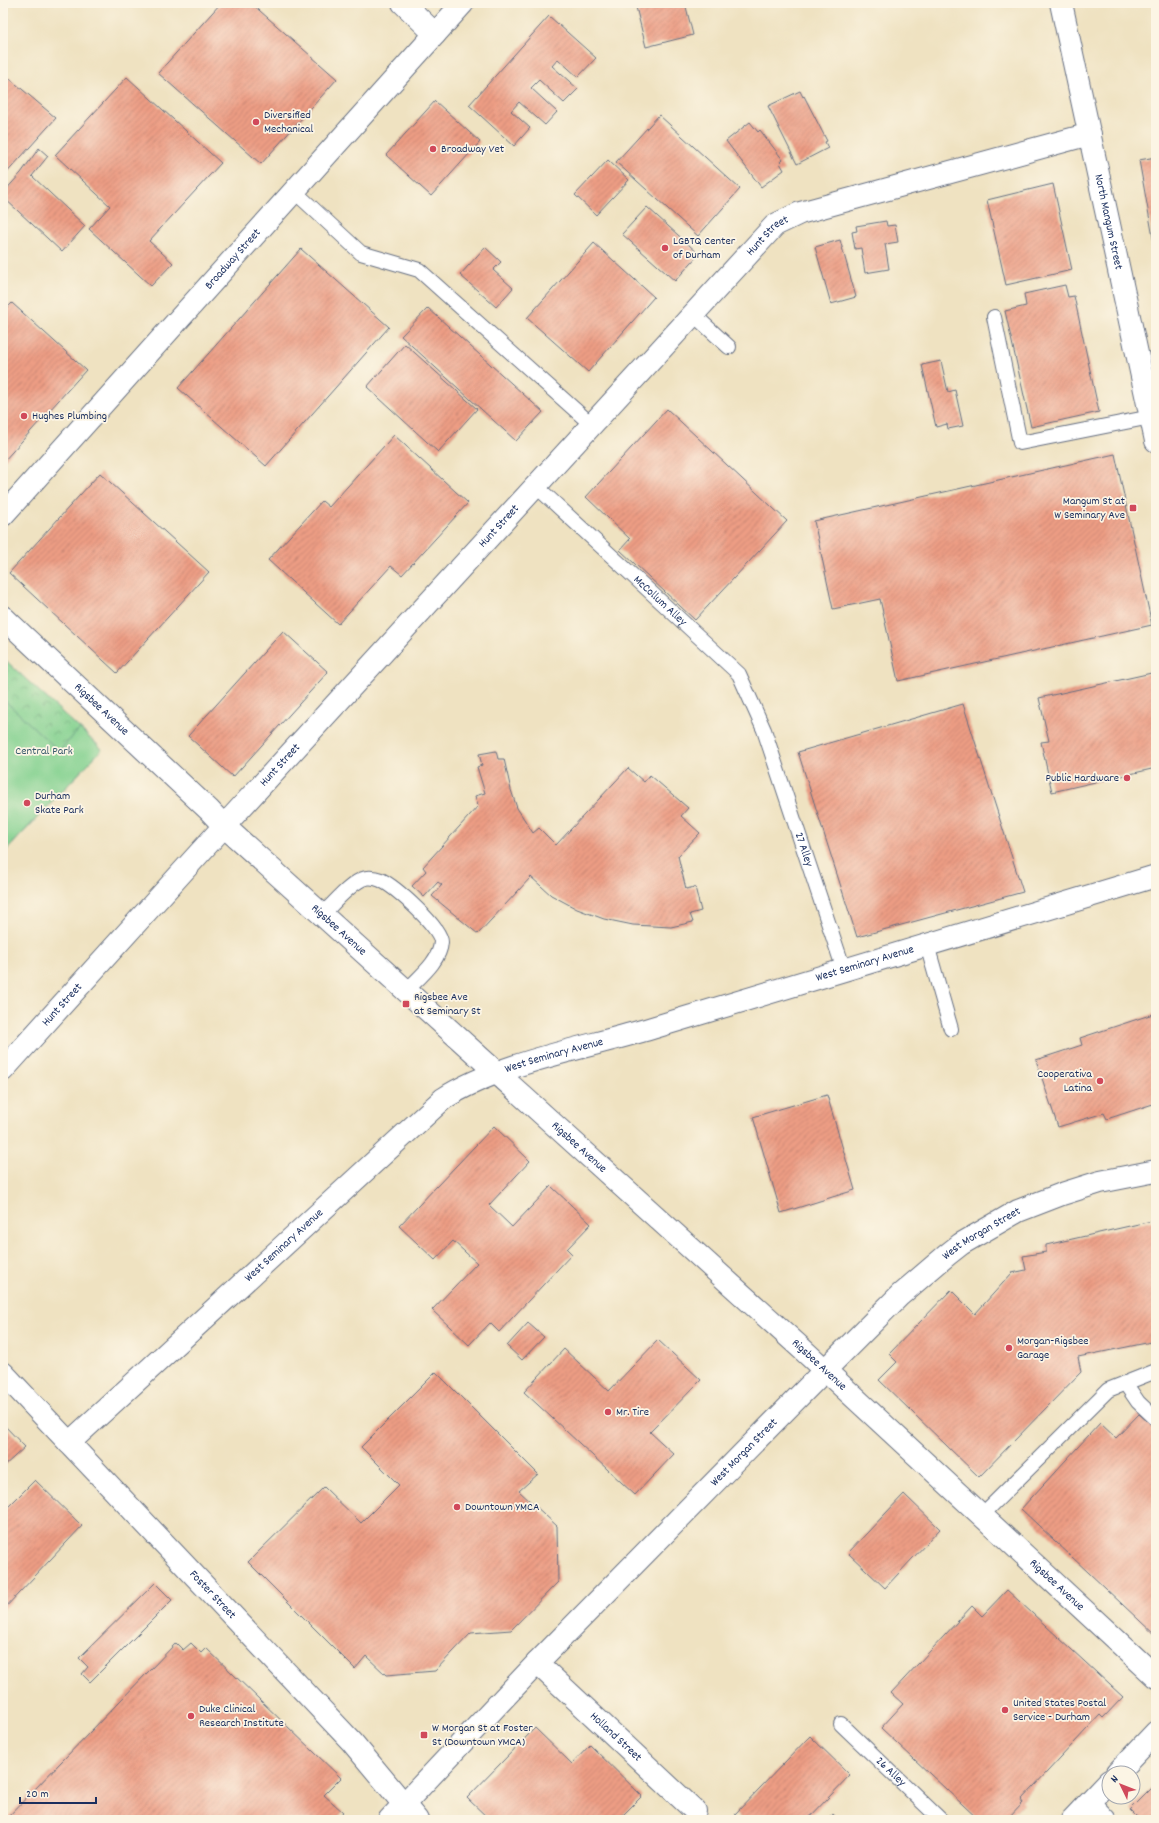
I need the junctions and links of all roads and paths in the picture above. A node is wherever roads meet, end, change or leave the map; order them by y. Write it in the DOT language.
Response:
graph roads {
  1 [pos="403,3"];
  2 [pos="463,3"];
  3 [pos="1060,3"];
  4 [pos="435,34"];
  5 [pos="1090,134"];
  6 [pos="294,191"];
  7 [pos="693,314"];
  8 [pos="994,317"];
  9 [pos="729,347"];
  10 [pos="1150,385"];
  11 [pos="1151,417"];
  12 [pos="592,425"];
  13 [pos="1156,441"];
  14 [pos="536,486"];
  15 [pos="3,515"];
  16 [pos="3,617"];
  17 [pos="764,730"];
  18 [pos="224,826"];
  19 [pos="1156,876"];
  20 [pos="322,915"];
  21 [pos="927,945"];
  22 [pos="844,970"];
  23 [pos="406,991"];
  24 [pos="951,1029"];
  25 [pos="3,1070"];
  26 [pos="496,1073"];
  27 [pos="1156,1171"];
  28 [pos="824,1371"];
  29 [pos="1156,1371"];
  30 [pos="3,1374"];
  31 [pos="1125,1383"];
  32 [pos="1156,1419"];
  33 [pos="69,1443"];
  34 [pos="981,1516"];
  35 [pos="537,1663"];
  36 [pos="1156,1677"];
  37 [pos="840,1724"];
  38 [pos="1156,1732"];
  39 [pos="1125,1765"];
  40 [pos="1101,1789"];
  41 [pos="1088,1803"];
  42 [pos="694,1811"];
  43 [pos="403,1815"];
  44 [pos="941,1820"];
  45 [pos="1072,1820"];
  46 [pos="1105,1820"];
  1 -- 4 [label="street"];
  2 -- 4 [label="street, Broadway Street"];
  3 -- 5 [label="street, North Mangum Street"];
  4 -- 6 [label="street, Broadway Street"];
  5 -- 7 [label="street, Hunt Street"];
  5 -- 10 [label="street, North Mangum Street"];
  6 -- 12 [label="lane"];
  6 -- 15 [label="street, Broadway Street"];
  7 -- 9 [label="lane"];
  7 -- 12 [label="street, Hunt Street"];
  8 -- 11 [label="lane"];
  10 -- 11 [label="street, North Mangum Street"];
  11 -- 13 [label="street, North Mangum Street"];
  12 -- 14 [label="street, Hunt Street"];
  14 -- 17 [label="lane, McCollum Alley"];
  14 -- 18 [label="street, Hunt Street"];
  16 -- 18 [label="street, Rigsbee Avenue"];
  17 -- 22 [label="lane, 27 Alley"];
  18 -- 20 [label="street, Rigsbee Avenue"];
  18 -- 25 [label="street, Hunt Street"];
  19 -- 21 [label="street, West Seminary Avenue"];
  20 -- 23 [label="street, Rigsbee Avenue"];
  20 -- 23 [label="lane"];
  21 -- 22 [label="street, West Seminary Avenue"];
  21 -- 24 [label="lane"];
  22 -- 26 [label="street, West Seminary Avenue"];
  23 -- 26 [label="street, Rigsbee Avenue"];
  26 -- 28 [label="street, Rigsbee Avenue"];
  26 -- 33 [label="street, West Seminary Avenue"];
  27 -- 28 [label="street, West Morgan Street"];
  28 -- 34 [label="street, Rigsbee Avenue"];
  28 -- 35 [label="street, West Morgan Street"];
  29 -- 31 [label="lane"];
  30 -- 33 [label="street, Foster Street"];
  31 -- 32 [label="lane"];
  31 -- 34 [label="lane"];
  33 -- 43 [label="street, Foster Street"];
  34 -- 36 [label="street, Rigsbee Avenue"];
  35 -- 42 [label="street, Holland Street"];
  35 -- 43 [label="street, West Morgan Street"];
  37 -- 44 [label="lane, 26 Alley"];
  38 -- 39 [label="street"];
  40 -- 41 [label="street"];
  41 -- 45 [label="street"];
  41 -- 46 [label="street"];
}
